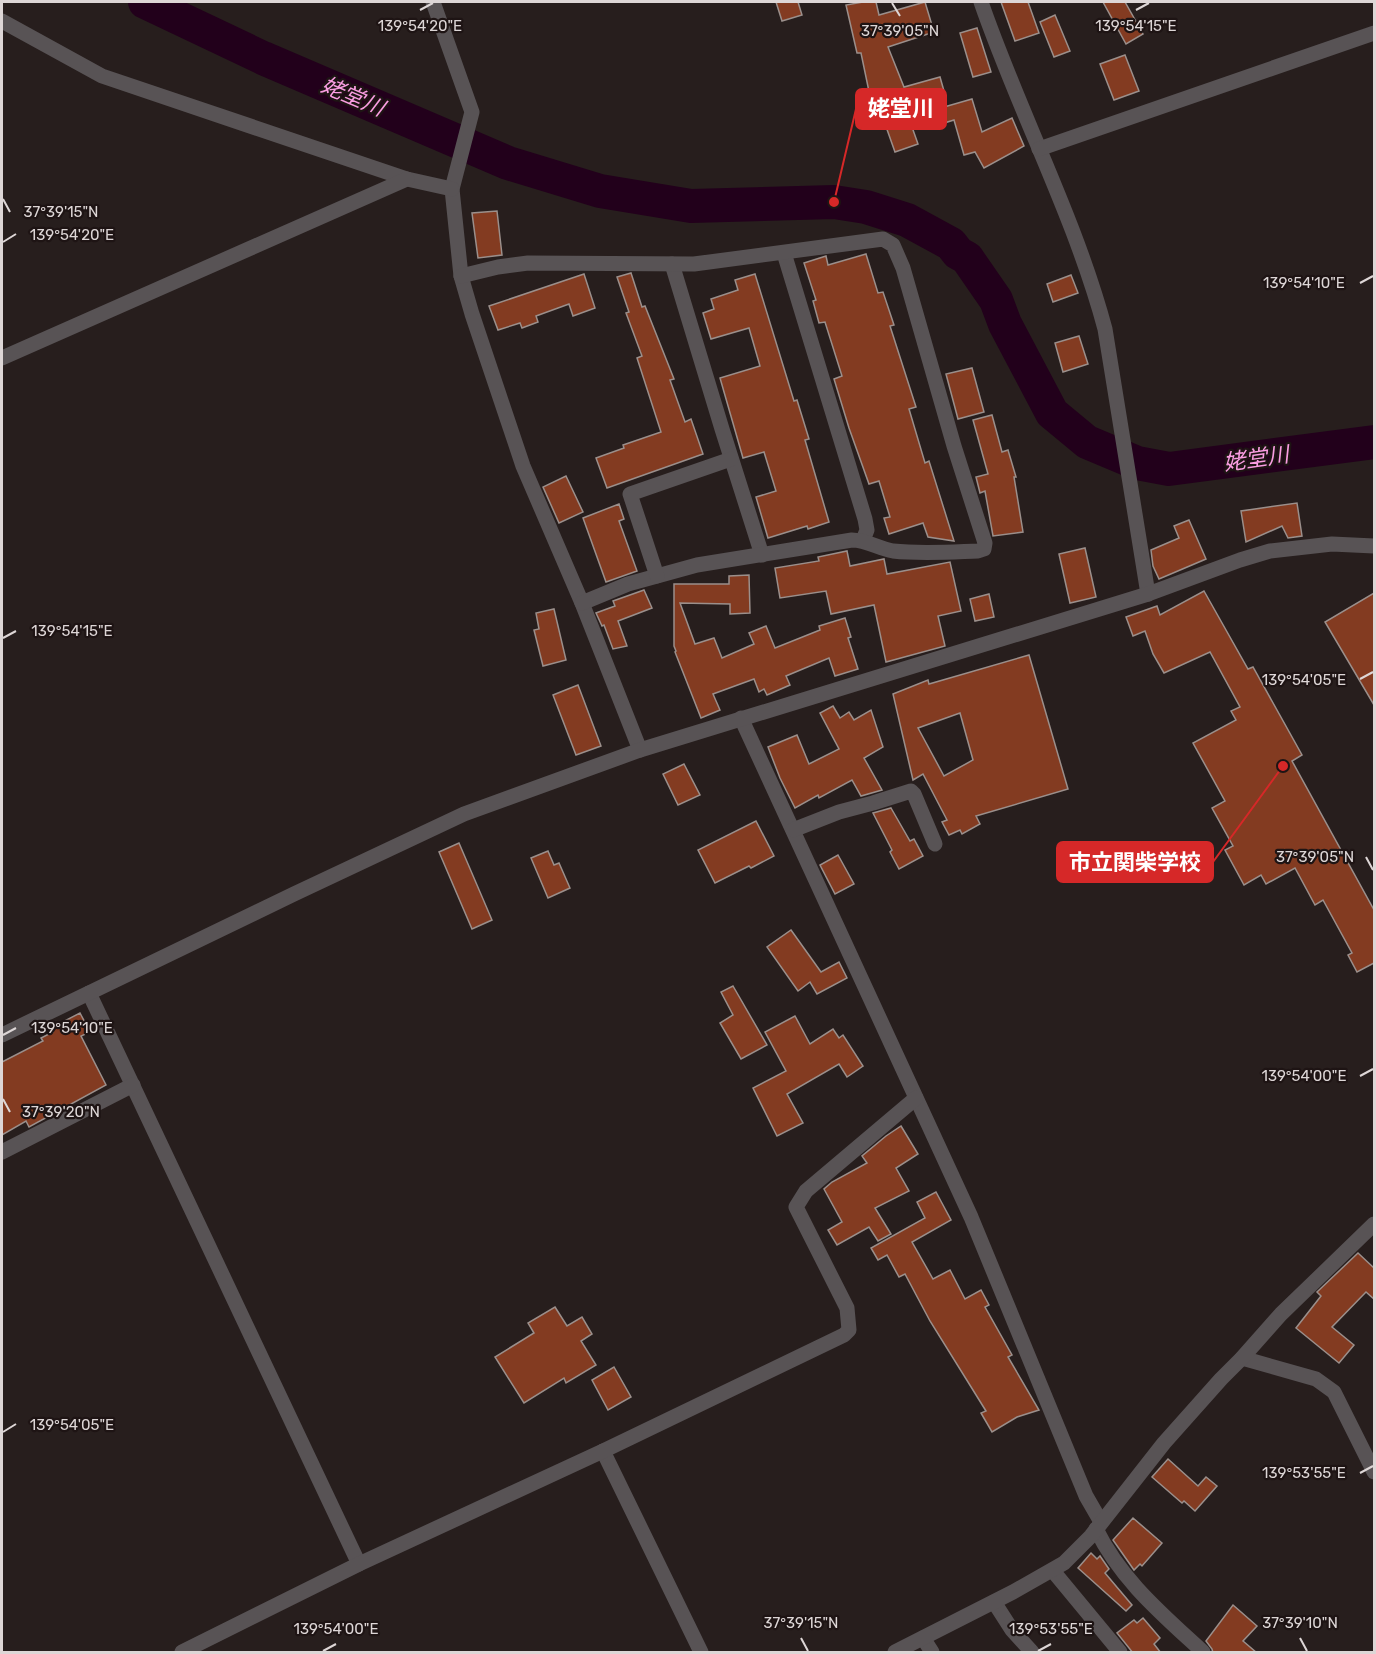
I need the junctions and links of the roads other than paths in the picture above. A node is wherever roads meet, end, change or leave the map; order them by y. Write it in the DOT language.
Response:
graph roads {
  1 [pos="433,2"];
  2 [pos="981,2"];
  3 [pos="2,21"];
  4 [pos="1374,33"];
  5 [pos="1039,149"];
  6 [pos="407,179"];
  7 [pos="453,183"];
  8 [pos="784,253"];
  9 [pos="672,264"];
  10 [pos="461,276"];
  11 [pos="2,358"];
  12 [pos="731,459"];
  13 [pos="863,540"];
  14 [pos="1374,546"];
  15 [pos="762,555"];
  16 [pos="657,576"];
  17 [pos="1148,594"];
  18 [pos="582,603"];
  19 [pos="741,718"];
  20 [pos="640,750"];
  21 [pos="793,830"];
  22 [pos="935,844"];
  23 [pos="89,993"];
  24 [pos="2,1035"];
  25 [pos="133,1085"];
  26 [pos="916,1098"];
  27 [pos="2,1152"];
  28 [pos="1374,1224"];
  29 [pos="1242,1358"];
  30 [pos="603,1451"];
  31 [pos="1374,1472"];
  32 [pos="1099,1526"];
  33 [pos="359,1564"];
  34 [pos="1053,1571"];
  35 [pos="994,1602"];
  36 [pos="923,1638"];
  37 [pos="182,1653"];
  38 [pos="701,1653"];
  39 [pos="895,1653"];
  40 [pos="932,1653"];
  41 [pos="1032,1653"];
  42 [pos="1120,1653"];
  43 [pos="1203,1653"];
  1 -- 7 [label="street"];
  2 -- 5 [label="street"];
  3 -- 6 [label="street"];
  4 -- 5 [label="street"];
  5 -- 17 [label="street"];
  6 -- 7 [label="street"];
  6 -- 11 [label="street"];
  7 -- 10 [label="street"];
  8 -- 9 [label="street"];
  8 -- 13 [label="street"];
  8 -- 13 [label="street"];
  9 -- 10 [label="street"];
  9 -- 12 [label="street"];
  10 -- 18 [label="street"];
  12 -- 15 [label="street"];
  12 -- 16 [label="street"];
  13 -- 15 [label="street"];
  14 -- 17 [label="street"];
  15 -- 16 [label="street"];
  16 -- 18 [label="street"];
  17 -- 19 [label="street"];
  18 -- 20 [label="street"];
  19 -- 20 [label="street"];
  19 -- 21 [label="street"];
  20 -- 23 [label="street"];
  21 -- 22 [label="street"];
  21 -- 26 [label="street"];
  23 -- 24 [label="street"];
  23 -- 25 [label="street"];
  25 -- 27 [label="street"];
  25 -- 33 [label="street"];
  26 -- 30 [label="street"];
  26 -- 32 [label="street"];
  28 -- 29 [label="street"];
  29 -- 31 [label="street"];
  29 -- 32 [label="street"];
  30 -- 33 [label="street"];
  30 -- 38 [label="street"];
  32 -- 34 [label="street"];
  32 -- 43 [label="street"];
  33 -- 37 [label="street"];
  34 -- 35 [label="street"];
  34 -- 42 [label="street"];
  35 -- 36 [label="street"];
  35 -- 41 [label="street"];
  36 -- 39 [label="street"];
  36 -- 40 [label="street"];
}
